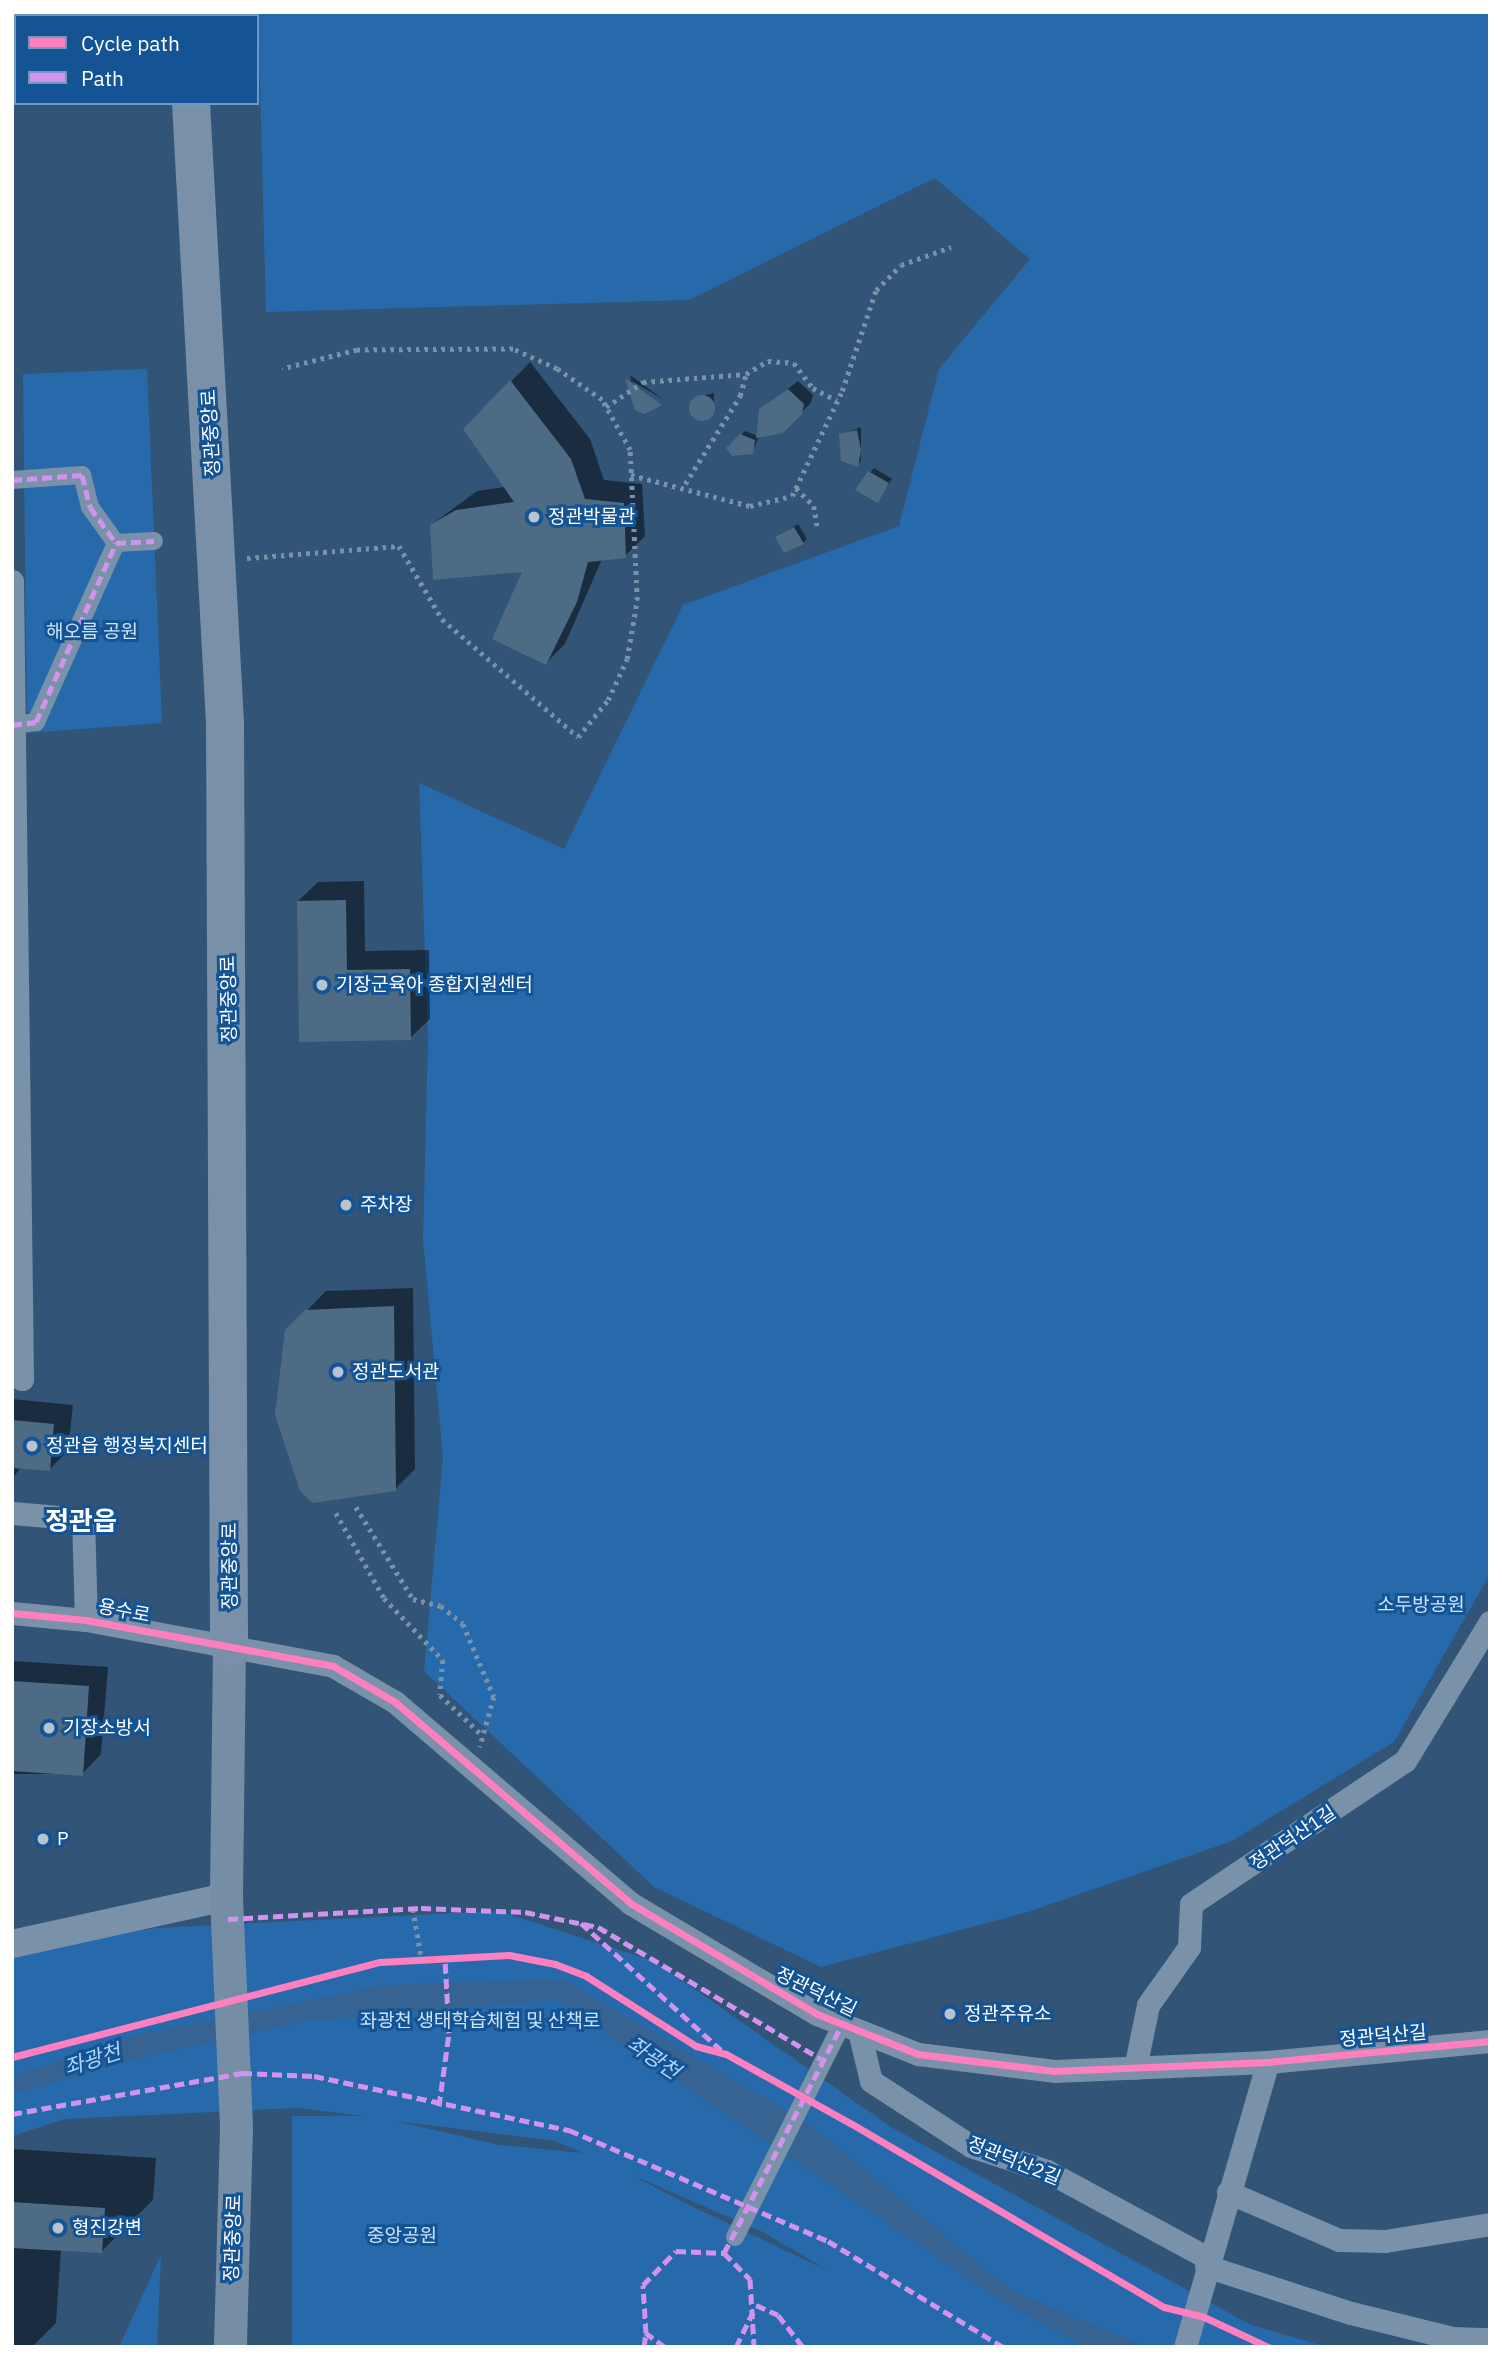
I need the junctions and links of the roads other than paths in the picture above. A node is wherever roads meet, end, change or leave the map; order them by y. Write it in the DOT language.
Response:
graph roads {
  1 [pos="191,105"];
  2 [pos="12,481"];
  3 [pos="154,541"];
  4 [pos="116,543"];
  5 [pos="12,581"];
  6 [pos="13,725"];
  7 [pos="14,922"];
  8 [pos="12,1374"];
  9 [pos="12,1513"];
  10 [pos="12,1614"];
  11 [pos="86,1620"];
  12 [pos="1490,1622"];
  13 [pos="229,1647"];
  14 [pos="226,1896"];
  15 [pos="12,1944"];
  16 [pos="850,2027"];
  17 [pos="1490,2041"];
  18 [pos="1268,2062"];
  19 [pos="1135,2068"];
  20 [pos="1228,2192"];
  21 [pos="1490,2224"];
  22 [pos="735,2237"];
  23 [pos="1205,2269"];
  24 [pos="1490,2339"];
  25 [pos="230,2347"];
  26 [pos="1185,2347"];
  1 -- 13 [label="highway, 정관중앙로"];
  2 -- 4 [label="street"];
  3 -- 4 [label="street"];
  4 -- 6 [label="street"];
  5 -- 6 [label="street"];
  6 -- 7 [label="street"];
  7 -- 8 [label="street"];
  9 -- 11 [label="street"];
  10 -- 11 [label="street, 용수로"];
  11 -- 13 [label="street, 용수로"];
  12 -- 19 [label="street, 정관덕산1길"];
  13 -- 14 [label="main road, 정관중앙로"];
  13 -- 16 [label="street, 정관덕산길"];
  14 -- 15 [label="street"];
  14 -- 25 [label="main road, 정관중앙로"];
  16 -- 19 [label="street, 정관덕산길"];
  16 -- 22 [label="street"];
  16 -- 23 [label="street, 정관덕산2길"];
  17 -- 18 [label="street, 정관덕산길"];
  18 -- 19 [label="street, 정관덕산길"];
  18 -- 20 [label="street"];
  20 -- 21 [label="street"];
  20 -- 23 [label="street"];
  23 -- 24 [label="street, 정관덕산2길"];
  23 -- 26 [label="street"];
}
